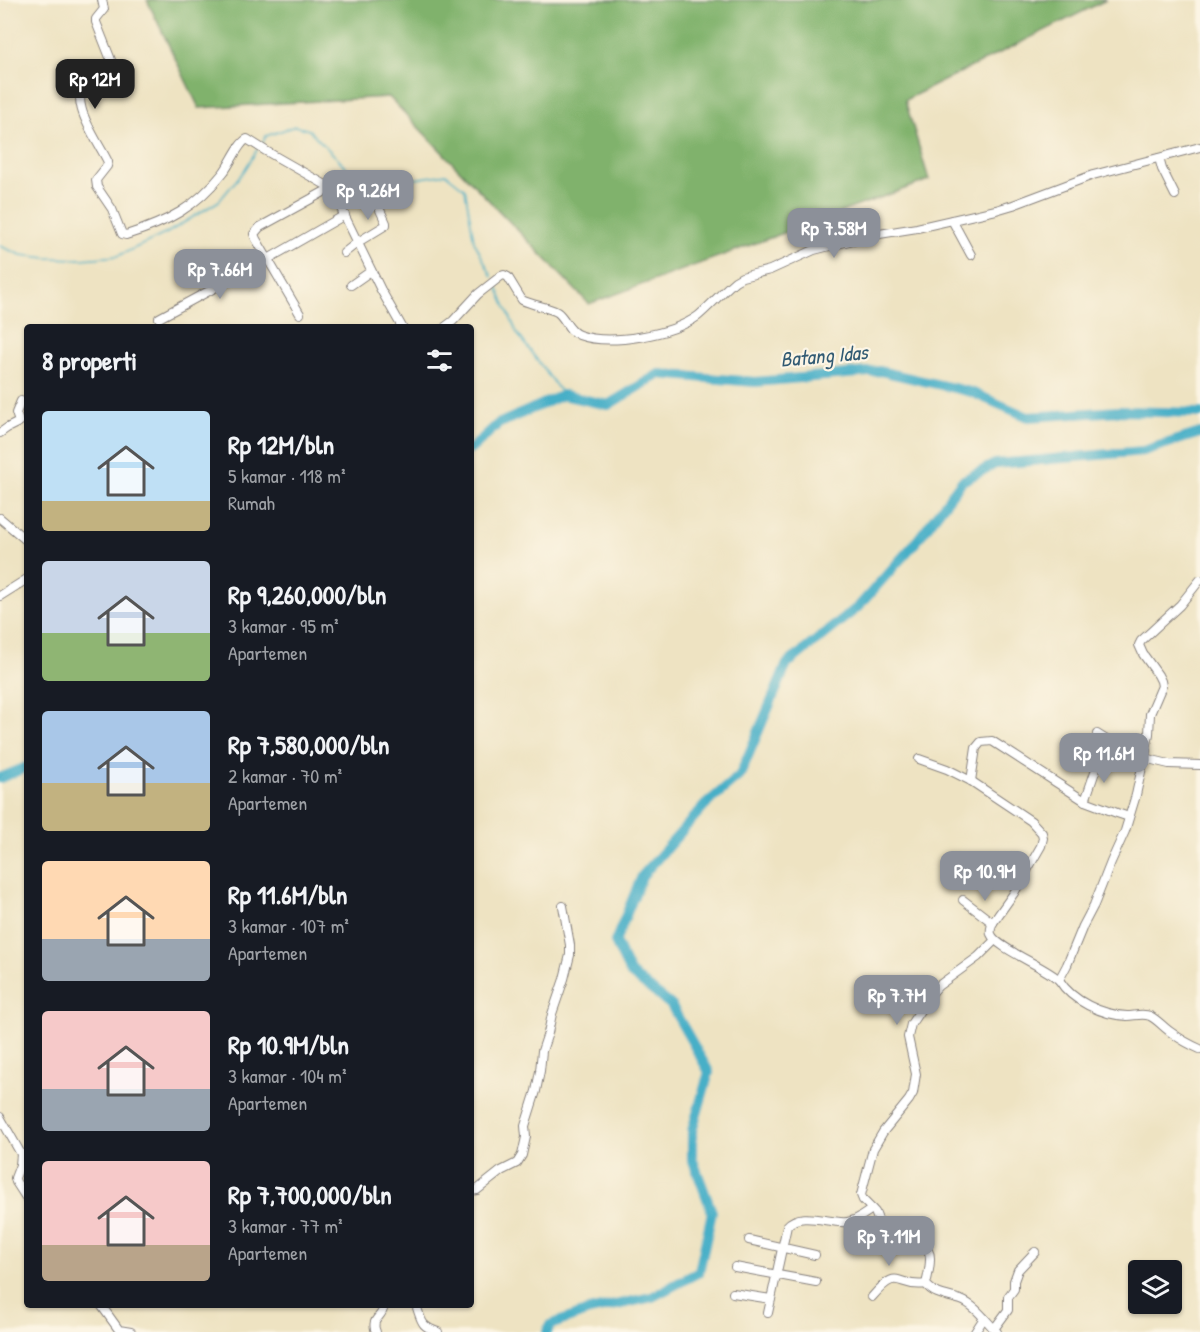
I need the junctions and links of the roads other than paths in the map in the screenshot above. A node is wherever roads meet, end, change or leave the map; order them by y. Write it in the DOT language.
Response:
graph roads {
  1 [pos="102,0"];
  2 [pos="1200,147"];
  3 [pos="1158,158"];
  4 [pos="330,188"];
  5 [pos="1174,195"];
  6 [pos="375,199"];
  7 [pos="345,214"];
  8 [pos="952,220"];
  9 [pos="358,242"];
  10 [pos="344,252"];
  11 [pos="971,255"];
  12 [pos="268,259"];
  13 [pos="371,271"];
  14 [pos="351,285"];
  15 [pos="300,314"];
  16 [pos="159,318"];
  17 [pos="400,324"];
  18 [pos="449,324"];
  19 [pos="21,401"];
  20 [pos="0,433"];
  21 [pos="0,518"];
  22 [pos="24,538"];
  23 [pos="1200,580"];
  24 [pos="24,581"];
  25 [pos="0,596"];
  26 [pos="1097,734"];
  27 [pos="1145,755"];
  28 [pos="919,759"];
  29 [pos="1099,760"];
  30 [pos="1200,765"];
  31 [pos="971,781"];
  32 [pos="1085,801"];
  33 [pos="1129,817"];
  34 [pos="963,900"];
  35 [pos="563,906"];
  36 [pos="993,923"];
  37 [pos="995,940"];
  38 [pos="1059,981"];
  39 [pos="1200,1049"];
  40 [pos="0,1117"];
  41 [pos="474,1190"];
  42 [pos="24,1194"];
  43 [pos="872,1209"];
  44 [pos="749,1240"];
  45 [pos="782,1248"];
  46 [pos="1035,1252"];
  47 [pos="815,1255"];
  48 [pos="735,1267"];
  49 [pos="776,1275"];
  50 [pos="816,1282"];
  51 [pos="926,1284"];
  52 [pos="733,1293"];
  53 [pos="872,1297"];
  54 [pos="771,1299"];
  55 [pos="103,1308"];
  56 [pos="384,1308"];
  57 [pos="417,1308"];
  58 [pos="768,1313"];
  59 [pos="984,1318"];
  60 [pos="995,1330"];
  61 [pos="131,1332"];
  62 [pos="376,1332"];
  63 [pos="438,1332"];
  64 [pos="975,1332"];
  1 -- 4 [label="street"];
  2 -- 3 [label="street"];
  3 -- 5 [label="street"];
  3 -- 8 [label="street"];
  4 -- 7 [label="street"];
  4 -- 12 [label="street"];
  6 -- 9 [label="street"];
  7 -- 9 [label="street"];
  7 -- 12 [label="street"];
  8 -- 11 [label="street"];
  8 -- 18 [label="street"];
  9 -- 10 [label="street"];
  9 -- 13 [label="street"];
  12 -- 15 [label="street"];
  12 -- 16 [label="street"];
  13 -- 14 [label="street"];
  13 -- 17 [label="street"];
  19 -- 20 [label="street"];
  21 -- 22 [label="street"];
  23 -- 27 [label="street"];
  24 -- 25 [label="street"];
  26 -- 27 [label="street"];
  27 -- 30 [label="street"];
  27 -- 33 [label="street"];
  28 -- 31 [label="street"];
  29 -- 32 [label="street"];
  31 -- 32 [label="street"];
  31 -- 36 [label="street"];
  32 -- 33 [label="street"];
  33 -- 38 [label="street"];
  34 -- 36 [label="street"];
  35 -- 41 [label="street"];
  36 -- 37 [label="street"];
  37 -- 38 [label="street"];
  37 -- 43 [label="street"];
  38 -- 39 [label="street"];
  40 -- 42 [label="street"];
  43 -- 45 [label="street"];
  43 -- 51 [label="street"];
  44 -- 45 [label="street"];
  45 -- 47 [label="street"];
  45 -- 49 [label="street"];
  46 -- 60 [label="street"];
  48 -- 49 [label="street"];
  49 -- 50 [label="street"];
  49 -- 54 [label="street"];
  51 -- 53 [label="street"];
  51 -- 59 [label="street"];
  52 -- 54 [label="street"];
  54 -- 58 [label="street"];
  55 -- 61 [label="street"];
  56 -- 62 [label="street"];
  57 -- 63 [label="street"];
  59 -- 60 [label="street"];
  59 -- 64 [label="street"];
}
